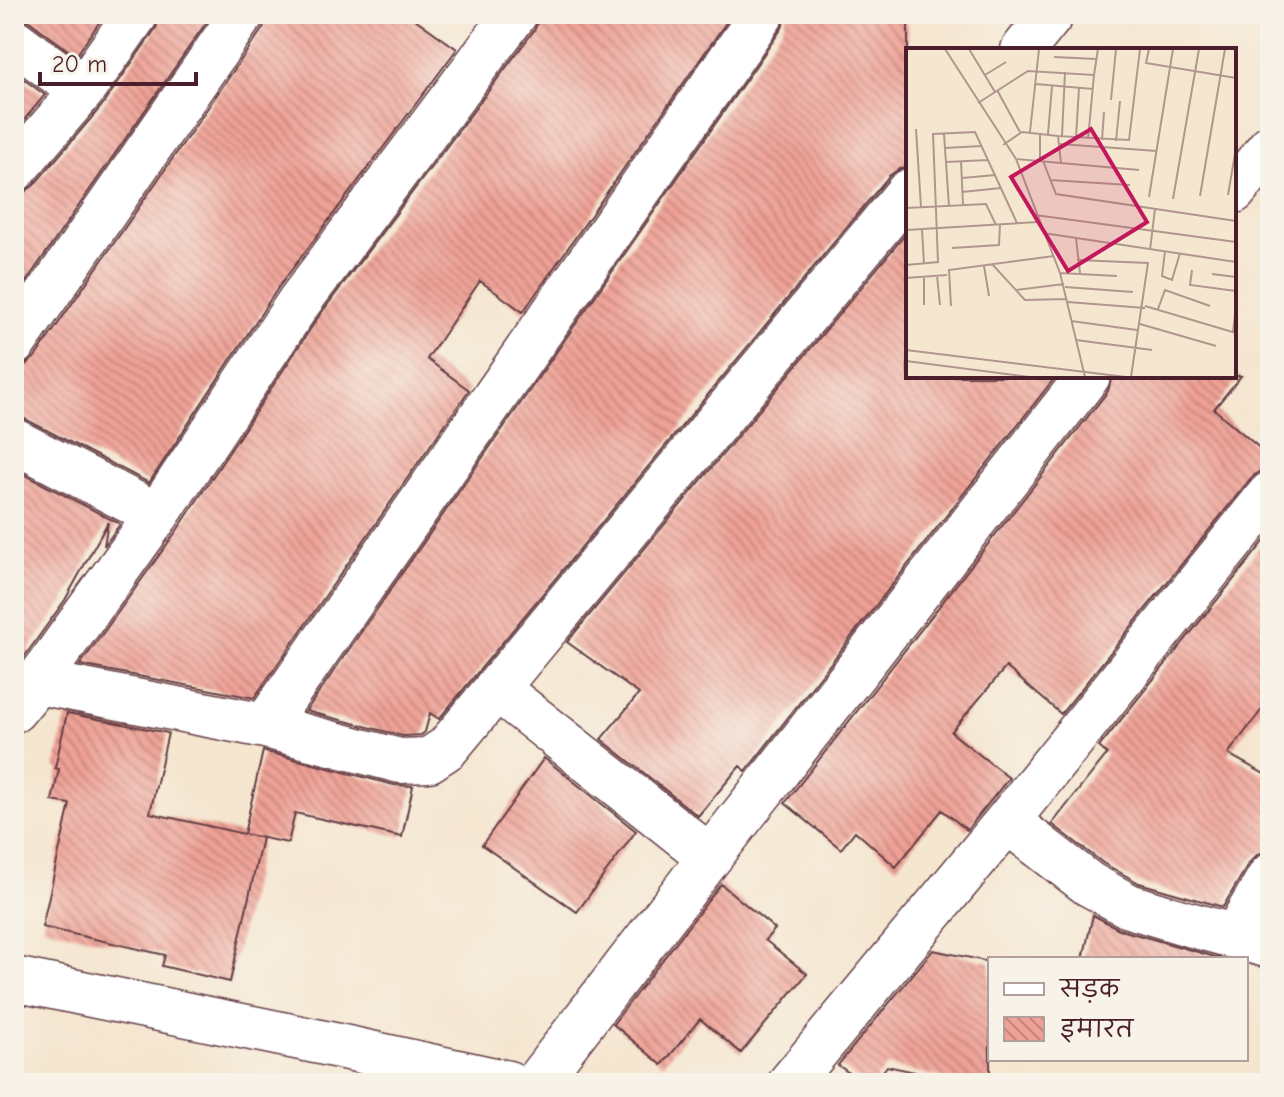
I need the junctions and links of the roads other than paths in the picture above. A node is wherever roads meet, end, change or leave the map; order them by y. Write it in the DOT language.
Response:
graph roads {
  1 [pos="136,14"];
  2 [pos="242,14"];
  3 [pos="515,14"];
  4 [pos="762,14"];
  5 [pos="1052,14"];
  6 [pos="14,41"];
  7 [pos="1025,48"];
  8 [pos="82,91"];
  9 [pos="1270,147"];
  10 [pos="14,170"];
  11 [pos="1236,189"];
  12 [pos="906,194"];
  13 [pos="14,343"];
  14 [pos="1086,378"];
  15 [pos="14,441"];
  16 [pos="1270,494"];
  17 [pos="157,515"];
  18 [pos="496,688"];
  19 [pos="20,701"];
  20 [pos="265,726"];
  21 [pos="1007,821"];
  22 [pos="710,857"];
  23 [pos="1270,876"];
  24 [pos="1252,941"];
  25 [pos="14,979"];
  26 [pos="508,1083"];
  27 [pos="536,1083"];
  28 [pos="790,1083"];
  1 -- 8 [label="street"];
  2 -- 13 [label="street"];
  3 -- 17 [label="street"];
  4 -- 20 [label="street"];
  5 -- 7 [label="street"];
  6 -- 8 [label="street"];
  8 -- 10 [label="street"];
  9 -- 11 [label="street"];
  12 -- 18 [label="street"];
  14 -- 22 [label="street"];
  15 -- 17 [label="street"];
  16 -- 21 [label="street"];
  17 -- 19 [label="street"];
  18 -- 20 [label="street"];
  18 -- 22 [label="street"];
  19 -- 20 [label="street"];
  21 -- 24 [label="street"];
  21 -- 28 [label="street"];
  22 -- 27 [label="street"];
  23 -- 24 [label="street"];
  25 -- 26 [label="street"];
}
